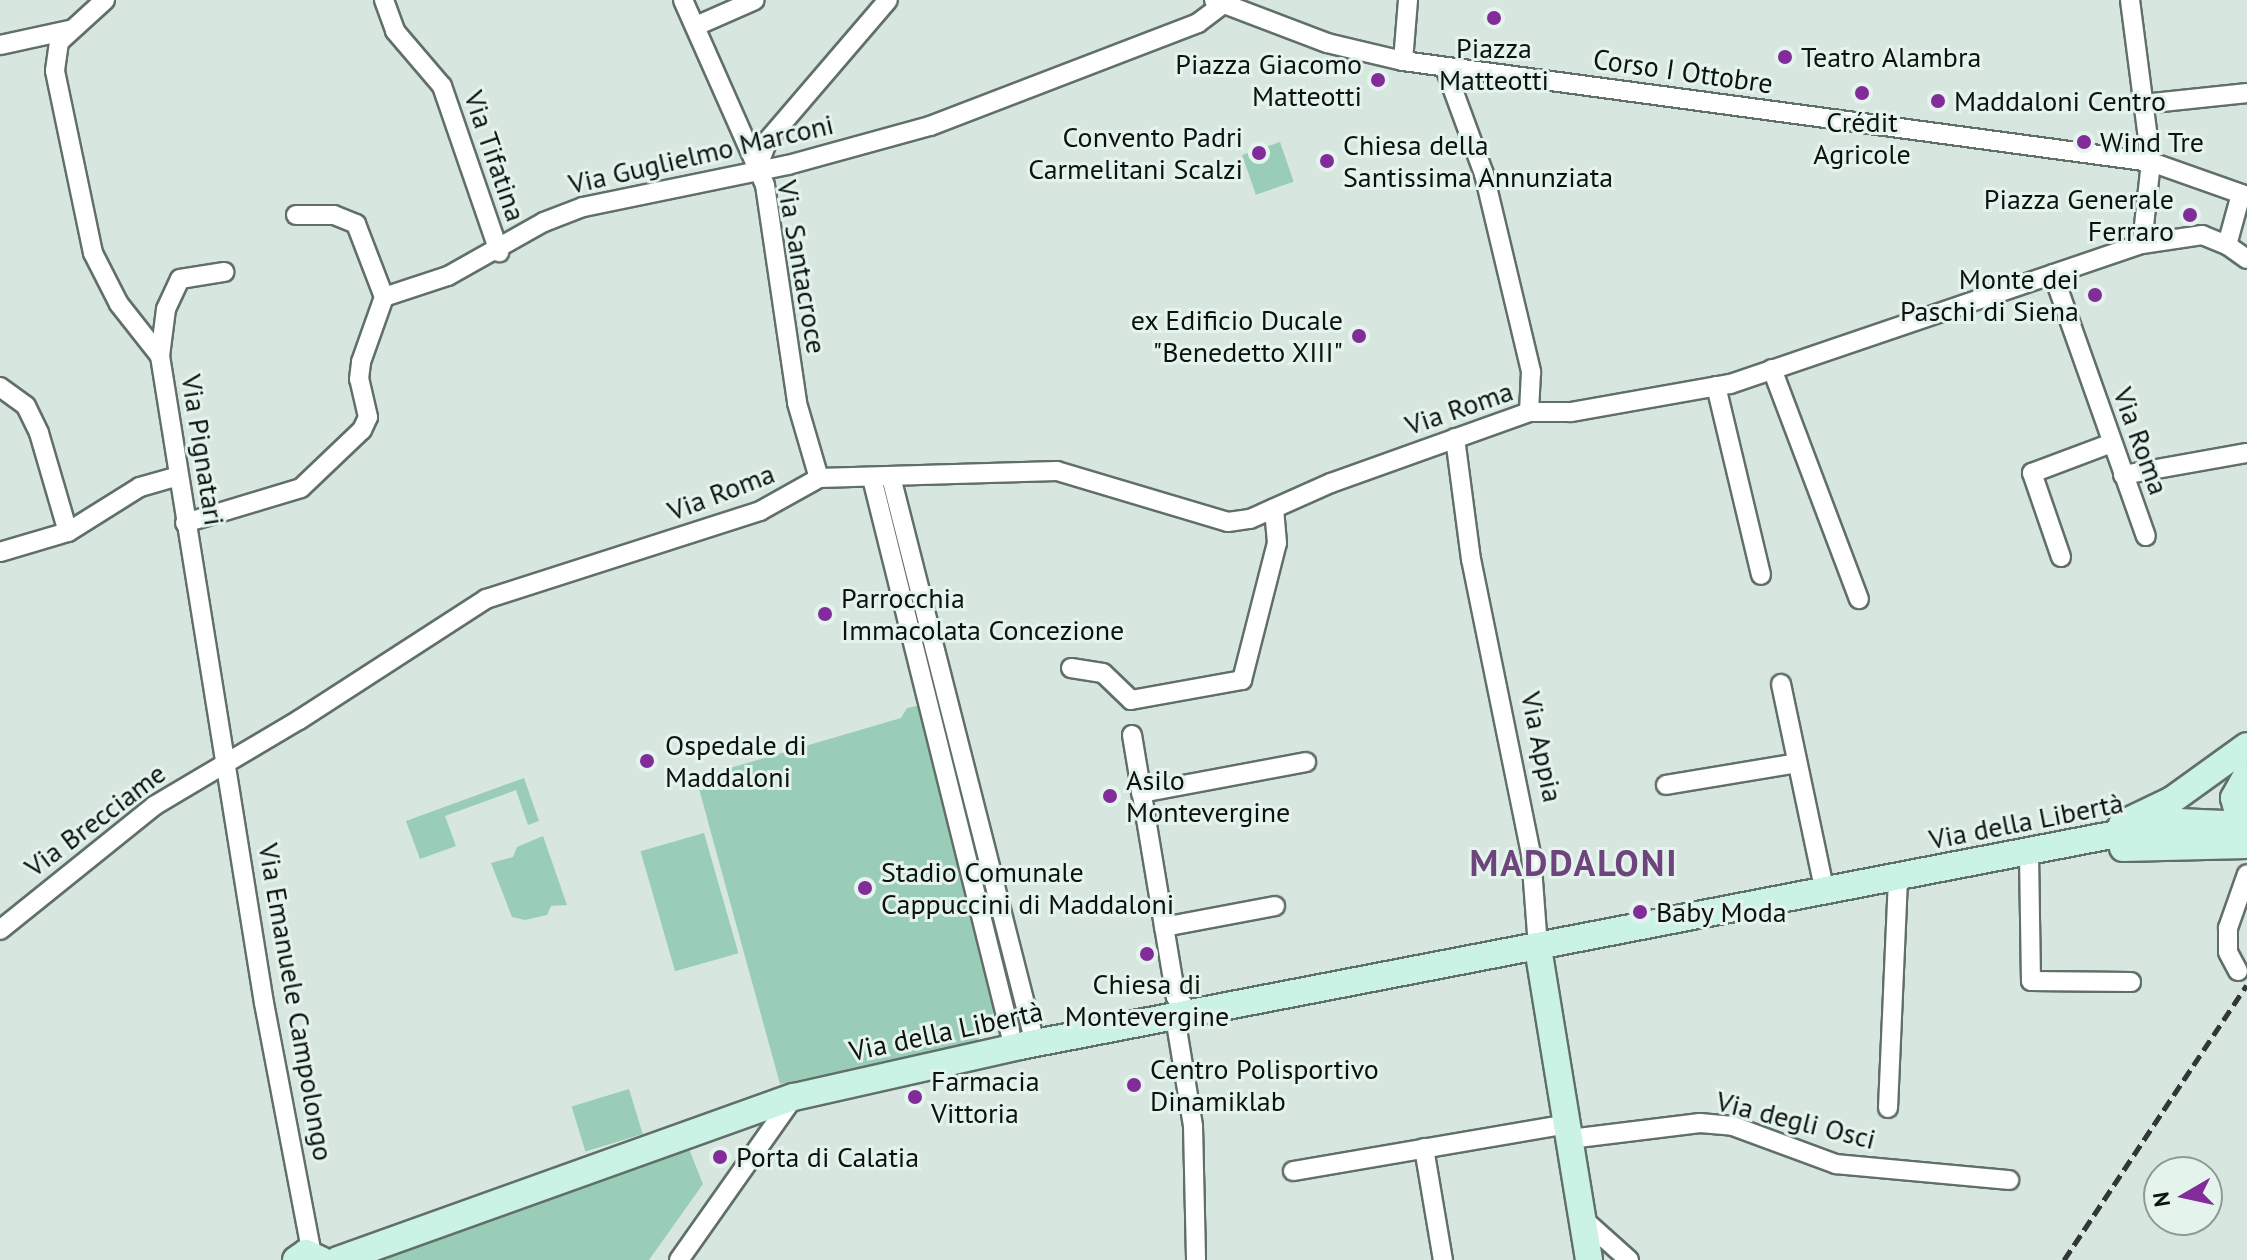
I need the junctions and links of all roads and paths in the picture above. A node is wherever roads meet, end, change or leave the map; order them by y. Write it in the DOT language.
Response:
graph roads {
  1 [pos="105,0"];
  2 [pos="384,0"];
  3 [pos="683,0"];
  4 [pos="755,0"];
  5 [pos="888,0"];
  6 [pos="1408,0"];
  7 [pos="2130,0"];
  8 [pos="1218,2"];
  9 [pos="696,26"];
  10 [pos="69,30"];
  11 [pos="0,45"];
  12 [pos="1403,61"];
  13 [pos="1445,68"];
  14 [pos="2247,93"];
  15 [pos="2143,104"];
  16 [pos="2151,162"];
  17 [pos="756,171"];
  18 [pos="2244,195"];
  19 [pos="296,215"];
  20 [pos="2142,244"];
  21 [pos="2227,245"];
  22 [pos="499,252"];
  23 [pos="2247,259"];
  24 [pos="224,272"];
  25 [pos="2053,274"];
  26 [pos="384,297"];
  27 [pos="160,356"];
  28 [pos="1772,369"];
  29 [pos="1716,386"];
  30 [pos="0,387"];
  31 [pos="1529,412"];
  32 [pos="1455,438"];
  33 [pos="2112,443"];
  34 [pos="2247,453"];
  35 [pos="2123,475"];
  36 [pos="176,477"];
  37 [pos="891,477"];
  38 [pos="819,478"];
  39 [pos="872,478"];
  40 [pos="1274,508"];
  41 [pos="185,523"];
  42 [pos="68,532"];
  43 [pos="2146,536"];
  44 [pos="0,552"];
  45 [pos="2061,557"];
  46 [pos="1761,575"];
  47 [pos="1859,599"];
  48 [pos="1071,668"];
  49 [pos="1781,684"];
  50 [pos="1132,735"];
  51 [pos="2247,746"];
  52 [pos="227,760"];
  53 [pos="1306,762"];
  54 [pos="1797,763"];
  55 [pos="2247,775"];
  56 [pos="1666,785"];
  57 [pos="1141,793"];
  58 [pos="2245,831"];
  59 [pos="2088,844"];
  60 [pos="2029,854"];
  61 [pos="2247,874"];
  62 [pos="1898,879"];
  63 [pos="1825,893"];
  64 [pos="1275,906"];
  65 [pos="1164,927"];
  66 [pos="0,930"];
  67 [pos="1538,948"];
  68 [pos="2238,971"];
  69 [pos="2131,982"];
  70 [pos="1183,1016"];
  71 [pos="1024,1046"];
  72 [pos="794,1097"];
  73 [pos="1888,1108"];
  74 [pos="1568,1132"];
  75 [pos="1424,1148"];
  76 [pos="1293,1171"];
  77 [pos="2009,1180"];
  78 [pos="1582,1218"];
  79 [pos="310,1258"];
  80 [pos="338,1260"];
  81 [pos="679,1260"];
  82 [pos="1196,1260"];
  83 [pos="1443,1260"];
  84 [pos="1589,1260"];
  85 [pos="1629,1260"];
  1 -- 10 [label="street"];
  2 -- 22 [label="street, Via Tifatina"];
  3 -- 9 [label="street, Via Santacroce"];
  4 -- 9 [label="street"];
  5 -- 17 [label="street"];
  6 -- 12 [label="street"];
  7 -- 15 [label="street"];
  8 -- 12 [label="street, Corso I Ottobre"];
  8 -- 17 [label="street, Via Guglielmo Marconi"];
  9 -- 17 [label="street, Via Santacroce"];
  10 -- 11 [label="street"];
  10 -- 27 [label="street, Via Pignatari"];
  12 -- 13 [label="street, Corso I Ottobre"];
  13 -- 16 [label="street, Corso I Ottobre"];
  13 -- 31 [label="street"];
  14 -- 15 [label="street"];
  15 -- 16 [label="street"];
  16 -- 18 [label="street"];
  16 -- 20 [label="street"];
  17 -- 22 [label="street, Via Guglielmo Marconi"];
  17 -- 38 [label="street, Via Santacroce"];
  18 -- 21 [label="street"];
  19 -- 26 [label="street"];
  20 -- 21 [label="street"];
  20 -- 25 [label="street, Via Roma"];
  21 -- 23 [label="street"];
  22 -- 26 [label="street, Via Guglielmo Marconi"];
  24 -- 27 [label="street"];
  25 -- 28 [label="street, Via Roma"];
  25 -- 33 [label="street, Via Roma"];
  26 -- 41 [label="street"];
  27 -- 36 [label="street, Via Pignatari"];
  28 -- 29 [label="street, Via Roma"];
  28 -- 47 [label="street"];
  29 -- 31 [label="street, Via Roma"];
  29 -- 46 [label="street"];
  30 -- 42 [label="street"];
  31 -- 32 [label="street, Via Roma"];
  32 -- 40 [label="street, Via Roma"];
  32 -- 67 [label="street, Via Appia"];
  33 -- 35 [label="street, Via Roma"];
  33 -- 45 [label="street"];
  34 -- 35 [label="street"];
  35 -- 43 [label="street, Via Roma"];
  36 -- 41 [label="street, Via Pignatari"];
  36 -- 42 [label="street"];
  37 -- 39 [label="street, Via Roma"];
  37 -- 40 [label="street, Via Roma"];
  37 -- 71 [label="street"];
  38 -- 39 [label="street, Via Roma"];
  38 -- 52 [label="street, Via Roma"];
  39 -- 71 [label="street"];
  40 -- 48 [label="street"];
  41 -- 52 [label="street, Via Pignatari"];
  42 -- 44 [label="street"];
  49 -- 54 [label="street"];
  50 -- 57 [label="street"];
  51 -- 59 [label="main road"];
  52 -- 66 [label="street, Via Brecciame"];
  52 -- 79 [label="street, Via Emanuele Campolongo"];
  53 -- 57 [label="street"];
  54 -- 56 [label="street"];
  54 -- 63 [label="street"];
  55 -- 58 [label="main road, Via della Libertà"];
  57 -- 65 [label="street"];
  58 -- 59 [label="main road, Via della Libertà"];
  59 -- 60 [label="main road, Via della Libertà"];
  60 -- 62 [label="main road, Via della Libertà"];
  60 -- 69 [label="street"];
  61 -- 68 [label="street"];
  62 -- 63 [label="main road, Via della Libertà"];
  62 -- 73 [label="street"];
  63 -- 67 [label="main road, Via della Libertà"];
  64 -- 65 [label="street"];
  65 -- 70 [label="street"];
  67 -- 70 [label="main road, Via della Libertà"];
  67 -- 74 [label="main road, Via Appia"];
  70 -- 71 [label="main road, Via della Libertà"];
  70 -- 82 [label="street"];
  71 -- 72 [label="main road, Via della Libertà"];
  72 -- 80 [label="main road, Via della Libertà"];
  72 -- 81 [label="street"];
  74 -- 75 [label="street, Via degli Osci"];
  74 -- 77 [label="street, Via degli Osci"];
  74 -- 78 [label="main road, Via Appia"];
  75 -- 76 [label="street, Via degli Osci"];
  75 -- 83 [label="street"];
  78 -- 84 [label="main road, Via Appia"];
  78 -- 85 [label="street"];
}
